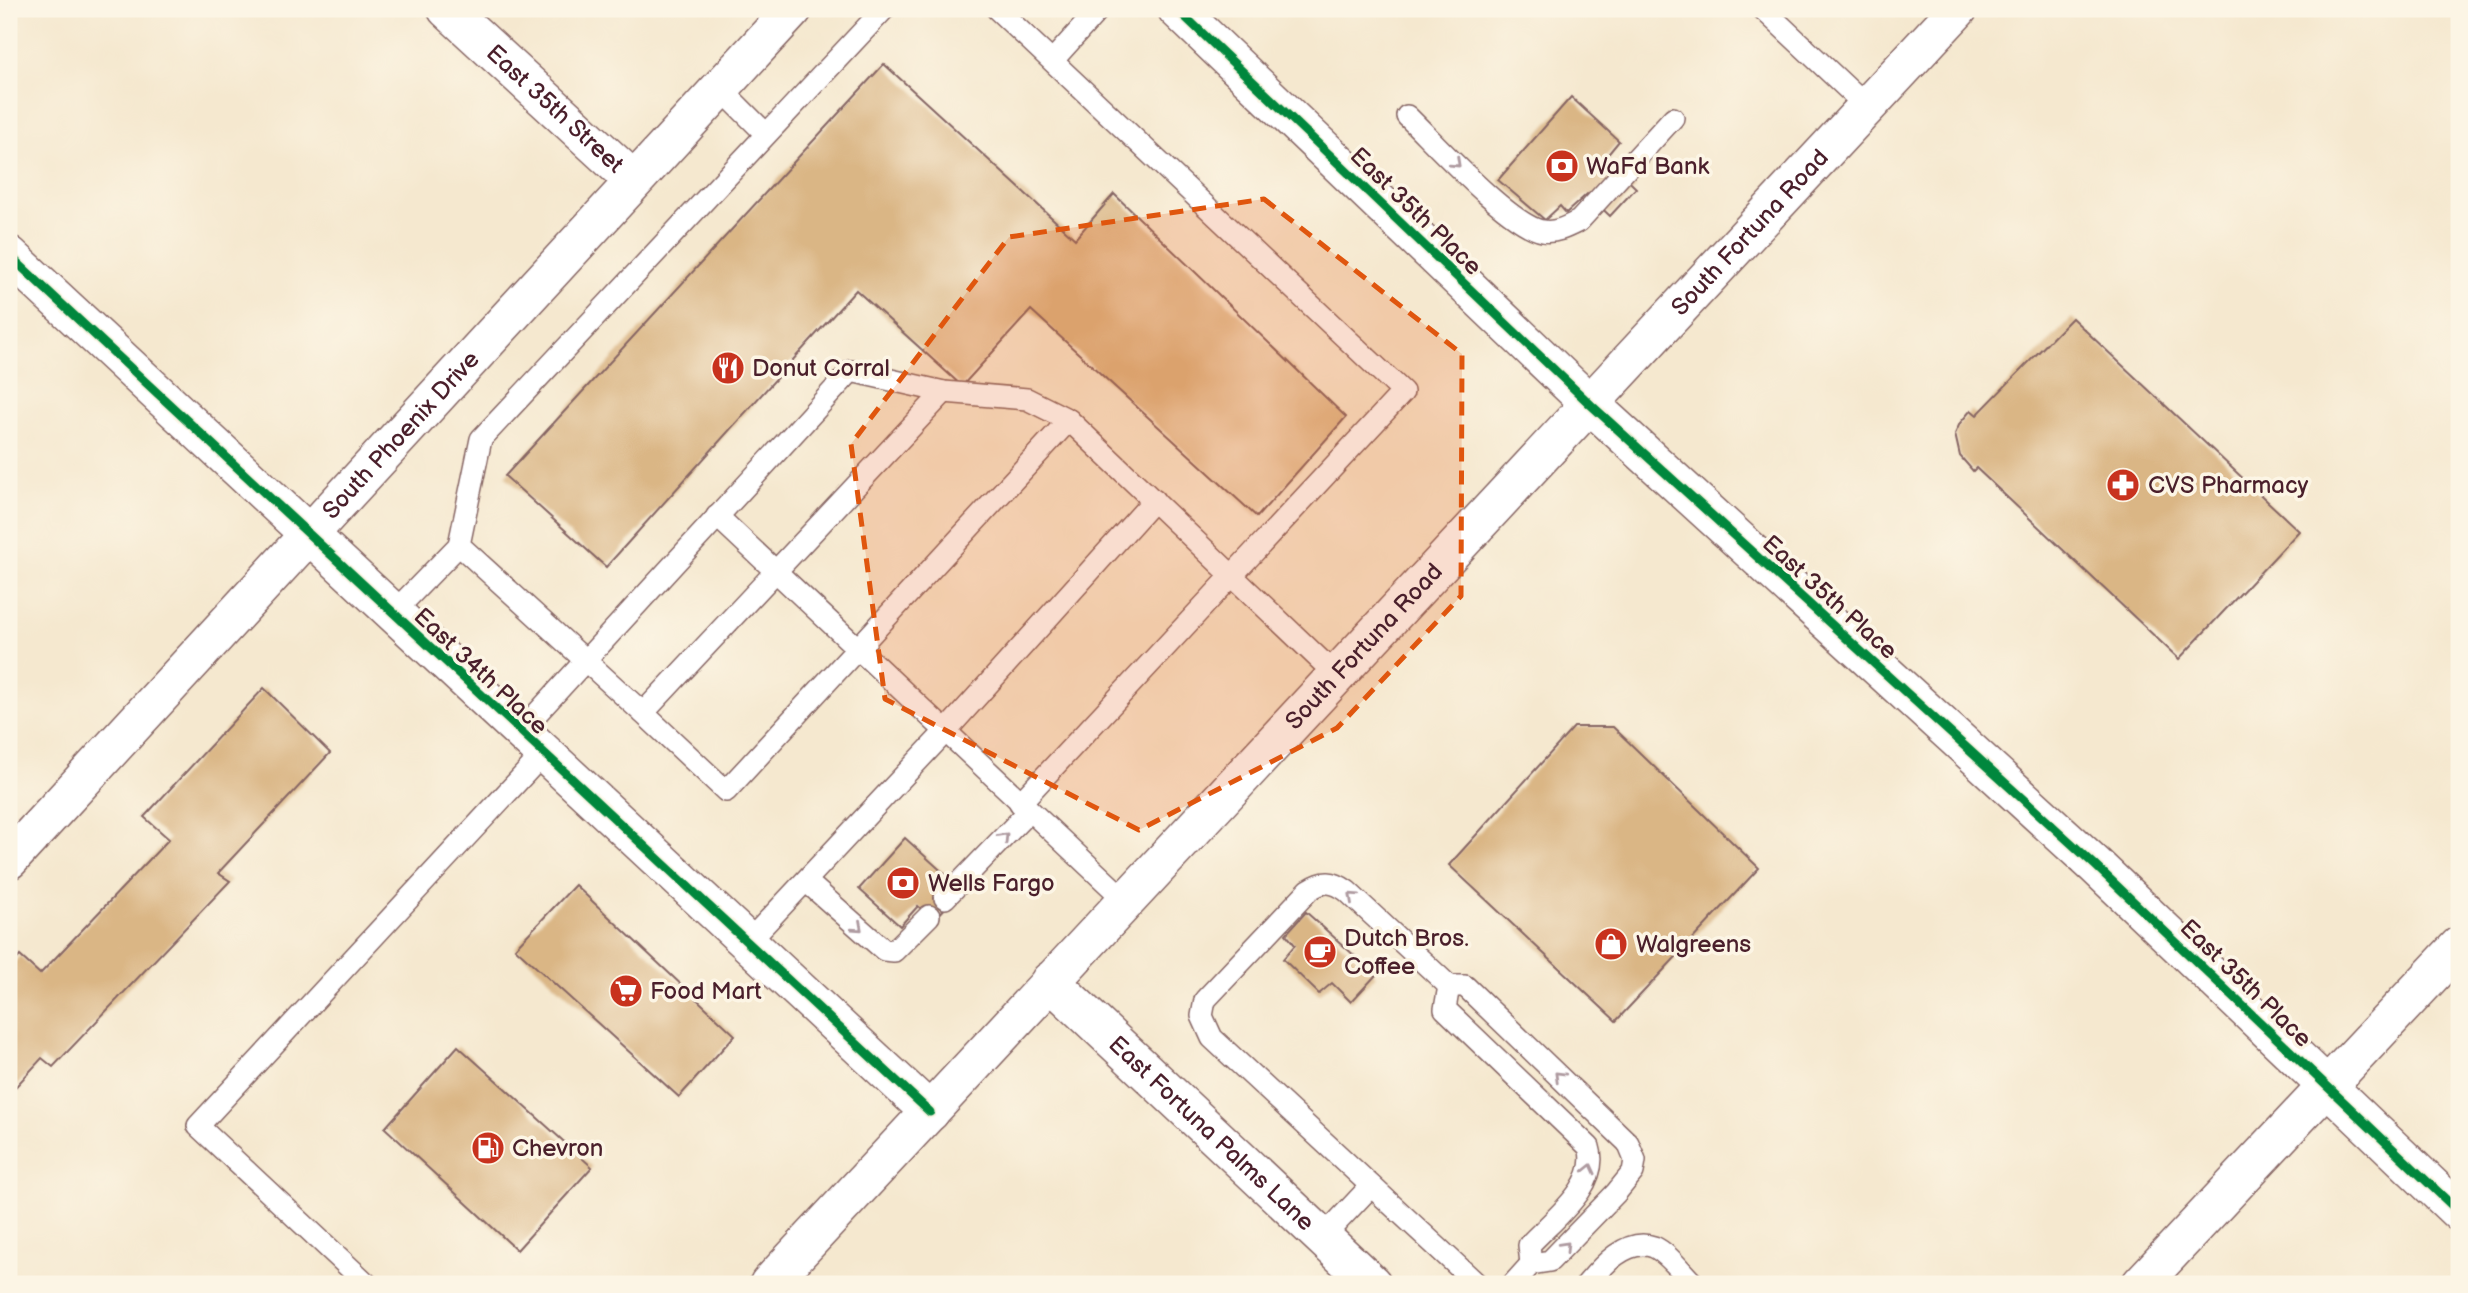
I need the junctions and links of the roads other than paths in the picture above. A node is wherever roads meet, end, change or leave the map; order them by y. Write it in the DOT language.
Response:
graph roads {
  1 [pos="447,9"];
  2 [pos="793,9"];
  3 [pos="884,9"];
  4 [pos="996,9"];
  5 [pos="1099,9"];
  6 [pos="1177,9"];
  7 [pos="1763,9"];
  8 [pos="1958,9"];
  9 [pos="1053,61"];
  10 [pos="719,87"];
  11 [pos="1867,107"];
  12 [pos="1406,116"];
  13 [pos="1673,118"];
  14 [pos="766,134"];
  15 [pos="633,180"];
  16 [pos="9,255"];
  17 [pos="944,392"];
  18 [pos="1591,405"];
  19 [pos="1069,421"];
  20 [pos="1154,500"];
  21 [pos="717,516"];
  22 [pos="306,534"];
  23 [pos="459,545"];
  24 [pos="776,573"];
  25 [pos="1231,576"];
  26 [pos="392,614"];
  27 [pos="856,650"];
  28 [pos="587,660"];
  29 [pos="1336,674"];
  30 [pos="643,713"];
  31 [pos="944,733"];
  32 [pos="531,743"];
  33 [pos="1025,807"];
  34 [pos="9,860"];
  35 [pos="807,882"];
  36 [pos="945,898"];
  37 [pos="1125,900"];
  38 [pos="929,916"];
  39 [pos="747,943"];
  40 [pos="2459,946"];
  41 [pos="1050,981"];
  42 [pos="1449,986"];
  43 [pos="2326,1087"];
  44 [pos="930,1112"];
  45 [pos="1371,1186"];
  46 [pos="2459,1212"];
  47 [pos="1322,1238"];
  48 [pos="1531,1264"];
  49 [pos="367,1284"];
  50 [pos="769,1284"];
  51 [pos="1372,1284"];
  52 [pos="1477,1284"];
  53 [pos="1513,1284"];
  54 [pos="1587,1284"];
  55 [pos="1694,1284"];
  56 [pos="2141,1284"];
  1 -- 15 [label="street, East 35th Street"];
  2 -- 10 [label="street, South Phoenix Drive"];
  3 -- 14 [label="lane"];
  4 -- 9 [label="lane"];
  5 -- 9 [label="lane"];
  6 -- 18 [label="street, East 35th Place"];
  7 -- 11 [label="lane"];
  8 -- 11 [label="street, South Fortuna Road"];
  9 -- 25 [label="lane"];
  10 -- 14 [label="lane"];
  10 -- 15 [label="street, South Phoenix Drive"];
  11 -- 18 [label="street, South Fortuna Road"];
  12 -- 13 [label="lane, one-way"];
  14 -- 23 [label="lane"];
  15 -- 22 [label="street, South Phoenix Drive"];
  16 -- 22 [label="street, East 34th Place"];
  17 -- 19 [label="lane"];
  17 -- 21 [label="lane"];
  17 -- 24 [label="lane"];
  18 -- 29 [label="street, South Fortuna Road"];
  18 -- 43 [label="street, East 35th Place"];
  19 -- 20 [label="lane"];
  19 -- 27 [label="lane"];
  20 -- 25 [label="lane"];
  20 -- 31 [label="lane"];
  21 -- 24 [label="lane"];
  21 -- 28 [label="lane"];
  22 -- 26 [label="street, East 34th Place"];
  22 -- 34 [label="street, South Phoenix Drive"];
  23 -- 26 [label="lane"];
  23 -- 28 [label="lane"];
  24 -- 27 [label="lane"];
  24 -- 30 [label="lane"];
  25 -- 29 [label="lane"];
  25 -- 33 [label="lane"];
  26 -- 32 [label="street, East 34th Place"];
  27 -- 30 [label="lane"];
  27 -- 31 [label="lane"];
  28 -- 30 [label="lane"];
  28 -- 32 [label="lane"];
  29 -- 37 [label="street, South Fortuna Road"];
  31 -- 33 [label="lane"];
  31 -- 35 [label="lane"];
  32 -- 39 [label="street, East 34th Place"];
  32 -- 49 [label="lane"];
  36 -- 33 [label="lane, one-way"];
  33 -- 37 [label="lane"];
  35 -- 38 [label="lane, one-way"];
  35 -- 39 [label="lane"];
  37 -- 41 [label="street, South Fortuna Road"];
  39 -- 44 [label="street, East 34th Place"];
  40 -- 43 [label="street"];
  41 -- 44 [label="street, South Fortuna Road"];
  41 -- 47 [label="street, East Fortuna Palms Lane"];
  42 -- 45 [label="lane, one-way"];
  48 -- 42 [label="lane, one-way"];
  48 -- 42 [label="lane, one-way"];
  43 -- 46 [label="street, East 35th Place"];
  43 -- 56 [label="street"];
  44 -- 50 [label="street, South Fortuna Road"];
  45 -- 47 [label="lane"];
  45 -- 52 [label="lane"];
  47 -- 51 [label="street, East Fortuna Palms Lane"];
  48 -- 53 [label="lane"];
  54 -- 55 [label="lane"];
}
